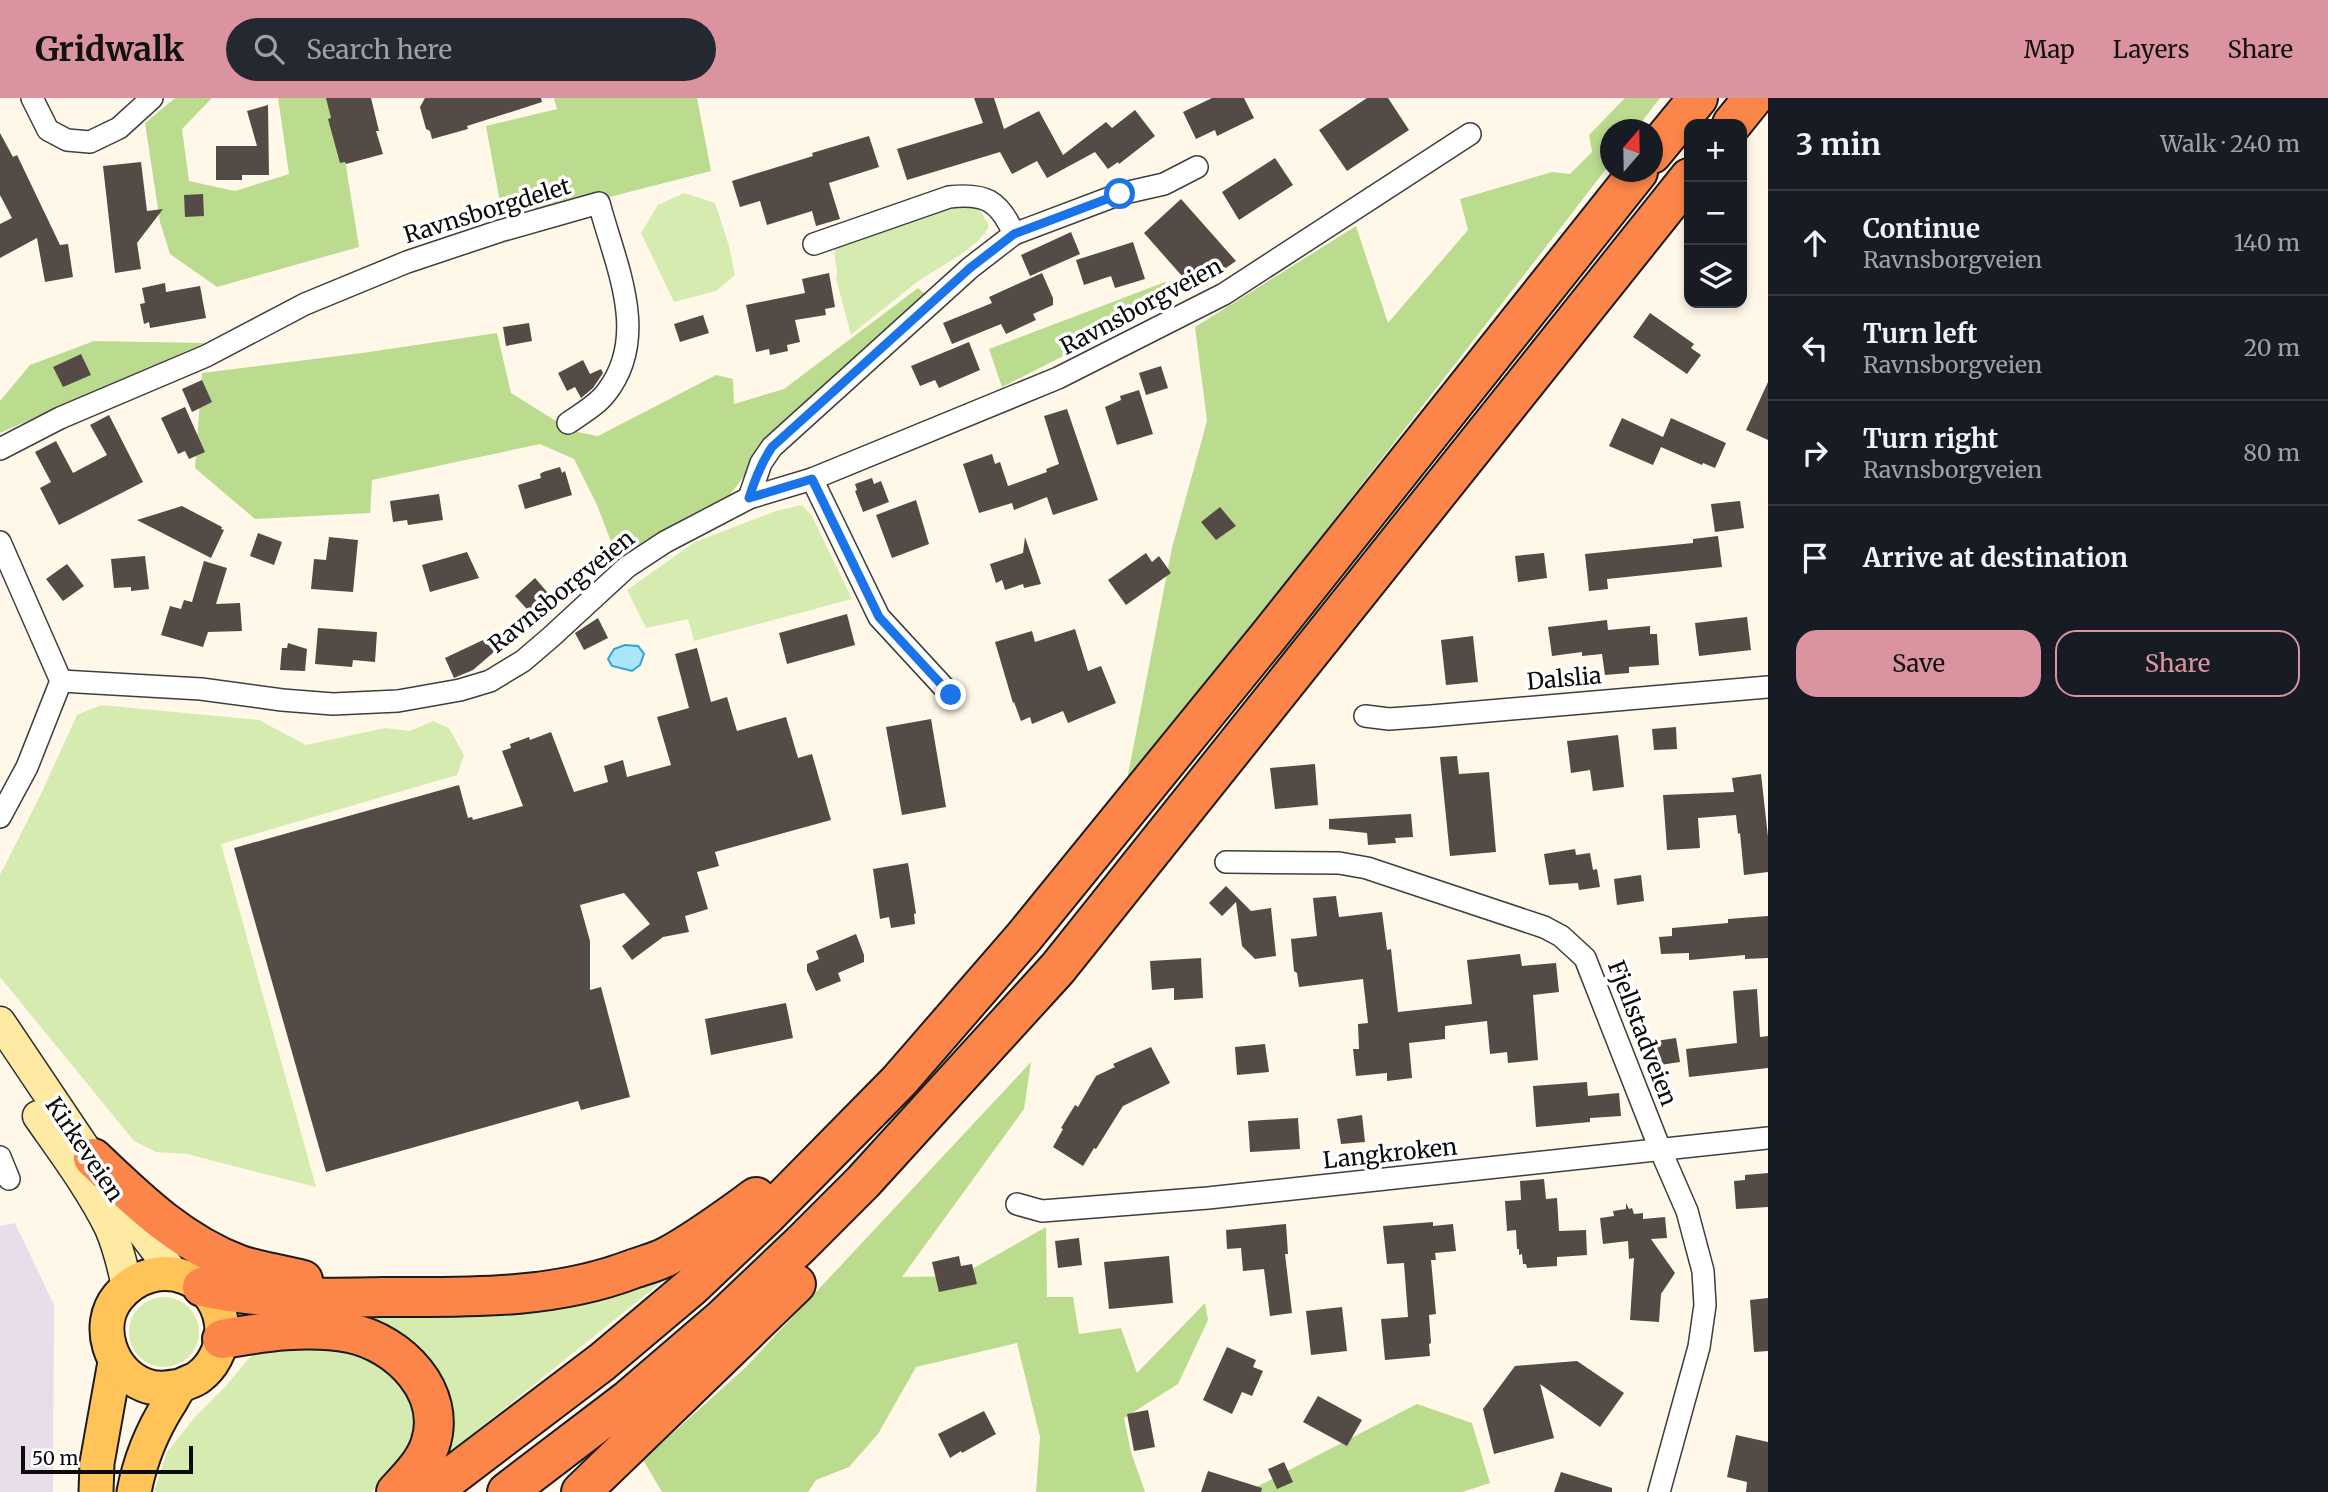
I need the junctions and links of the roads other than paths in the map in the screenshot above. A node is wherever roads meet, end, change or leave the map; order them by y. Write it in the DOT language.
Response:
graph roads {
  1 [pos="32,98"];
  2 [pos="152,98"];
  3 [pos="1698,98"];
  4 [pos="1753,98"];
  5 [pos="1736,119"];
  6 [pos="1471,134"];
  7 [pos="1663,142"];
  8 [pos="1197,167"];
  9 [pos="1630,182"];
  10 [pos="1686,182"];
  11 [pos="1014,234"];
  12 [pos="814,244"];
  13 [pos="568,423"];
  14 [pos="0,449"];
  15 [pos="812,479"];
  16 [pos="749,498"];
  17 [pos="0,542"];
  18 [pos="61,681"];
  19 [pos="1768,687"];
  20 [pos="951,695"];
  21 [pos="1365,716"];
  22 [pos="0,817"];
  23 [pos="1226,862"];
  24 [pos="0,1022"];
  25 [pos="0,1057"];
  26 [pos="898,1081"];
  27 [pos="1768,1138"];
  28 [pos="1660,1149"];
  29 [pos="0,1157"];
  30 [pos="93,1158"];
  31 [pos="9,1179"];
  32 [pos="863,1182"];
  33 [pos="1017,1204"];
  34 [pos="188,1280"];
  35 [pos="127,1287"];
  36 [pos="366,1297"];
  37 [pos="222,1339"];
  38 [pos="116,1362"];
  39 [pos="180,1387"];
  40 [pos="96,1492"];
  41 [pos="134,1492"];
  42 [pos="396,1492"];
  43 [pos="430,1492"];
  44 [pos="507,1492"];
  45 [pos="581,1492"];
  46 [pos="1659,1492"];
  1 -- 2 [label="street"];
  3 -- 7 [label="highway"];
  4 -- 5 [label="highway"];
  6 -- 15 [label="street, Ravnsborgveien"];
  8 -- 11 [label="street"];
  9 -- 26 [label="highway"];
  10 -- 32 [label="highway"];
  11 -- 12 [label="street"];
  11 -- 16 [label="street"];
  13 -- 14 [label="street, Ravnsborgdelet"];
  15 -- 16 [label="street, Ravnsborgveien"];
  15 -- 20 [label="street"];
  16 -- 18 [label="street, Ravnsborgveien"];
  17 -- 18 [label="street"];
  18 -- 22 [label="street"];
  19 -- 21 [label="street, Dalslia"];
  23 -- 28 [label="street, Fjellstadveien"];
  24 -- 30 [label="main road, Kirkeveien"];
  25 -- 35 [label="main road, Kirkeveien"];
  26 -- 36 [label="highway"];
  26 -- 43 [label="highway"];
  27 -- 28 [label="street, Langkroken"];
  28 -- 33 [label="street, Langkroken"];
  28 -- 46 [label="street, Fjellstadveien"];
  29 -- 31 [label="street"];
  30 -- 34 [label="main road, Kirkeveien"];
  30 -- 36 [label="highway"];
  32 -- 44 [label="highway"];
  32 -- 45 [label="highway"];
  34 -- 35 [label="main road"];
  34 -- 36 [label="highway"];
  34 -- 37 [label="main road"];
  35 -- 38 [label="main road"];
  37 -- 39 [label="main road"];
  37 -- 42 [label="highway"];
  38 -- 39 [label="main road"];
  38 -- 40 [label="main road"];
  39 -- 41 [label="main road"];
}
